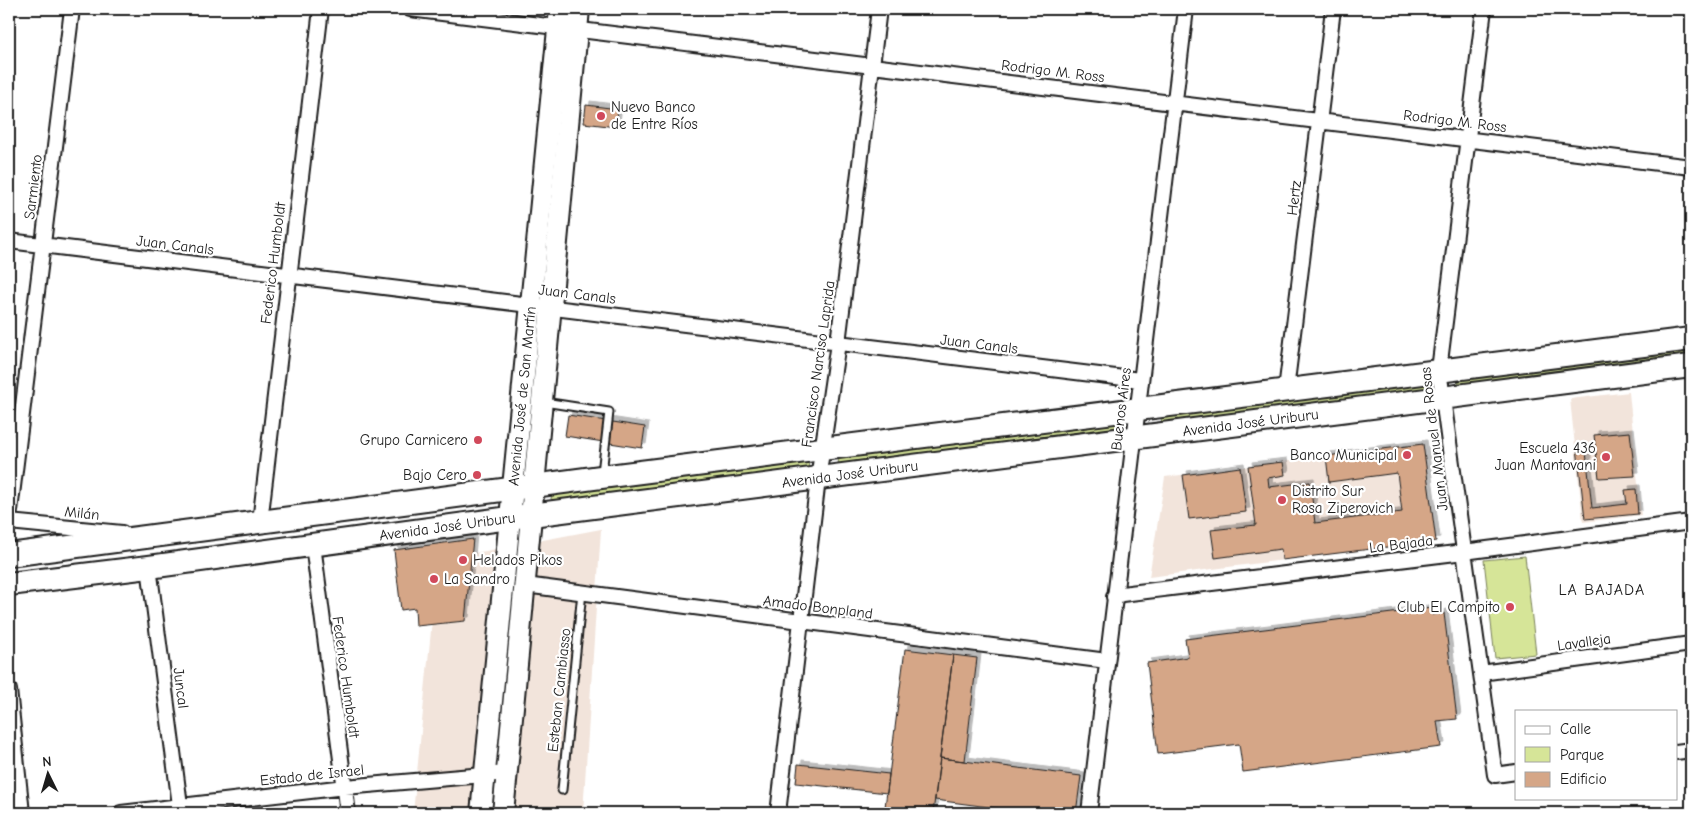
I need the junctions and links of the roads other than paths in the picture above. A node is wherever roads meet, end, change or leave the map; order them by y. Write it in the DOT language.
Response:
graph roads {
  1 [pos="72,9"];
  2 [pos="321,9"];
  3 [pos="410,9"];
  4 [pos="579,9"];
  5 [pos="879,9"];
  6 [pos="1186,9"];
  7 [pos="1333,9"];
  8 [pos="1484,9"];
  9 [pos="565,21"];
  10 [pos="872,65"];
  11 [pos="1175,103"];
  12 [pos="1320,121"];
  13 [pos="1468,139"];
  14 [pos="1691,167"];
  15 [pos="9,241"];
  16 [pos="43,245"];
  17 [pos="288,275"];
  18 [pos="540,306"];
  19 [pos="1691,339"];
  20 [pos="838,343"];
  21 [pos="1691,366"];
  22 [pos="1440,370"];
  23 [pos="1140,380"];
  24 [pos="1286,390"];
  25 [pos="1443,398"];
  26 [pos="542,401"];
  27 [pos="1137,410"];
  28 [pos="1133,438"];
  29 [pos="823,449"];
  30 [pos="601,477"];
  31 [pos="818,479"];
  32 [pos="523,487"];
  33 [pos="520,516"];
  34 [pos="9,520"];
  35 [pos="260,522"];
  36 [pos="1691,522"];
  37 [pos="153,536"];
  38 [pos="313,545"];
  39 [pos="1464,552"];
  40 [pos="9,555"];
  41 [pos="150,567"];
  42 [pos="9,584"];
  43 [pos="525,585"];
  44 [pos="582,592"];
  45 [pos="1114,597"];
  46 [pos="801,621"];
  47 [pos="1691,644"];
  48 [pos="1107,661"];
  49 [pos="1481,673"];
  50 [pos="9,690"];
  51 [pos="1691,750"];
  52 [pos="1678,752"];
  53 [pos="1515,772"];
  54 [pos="507,773"];
  55 [pos="485,776"];
  56 [pos="345,787"];
  57 [pos="562,790"];
  58 [pos="181,810"];
  59 [pos="22,813"];
  60 [pos="121,813"];
  61 [pos="348,813"];
  62 [pos="481,813"];
  63 [pos="503,813"];
  64 [pos="778,813"];
  65 [pos="1089,813"];
  1 -- 16 [label="street, Sarmiento"];
  2 -- 17 [label="street, Federico Humboldt"];
  3 -- 9 [label="street, Rodrigo M. Ross"];
  4 -- 9 [label="main road, Avenida José de San Martín"];
  5 -- 10 [label="street, Francisco Narciso Laprida"];
  6 -- 11 [label="street, Buenos Aires"];
  7 -- 12 [label="street, Hertz"];
  8 -- 13 [label="street, Juan Manuel de Rosas"];
  9 -- 10 [label="street, Rodrigo M. Ross"];
  9 -- 18 [label="main road, Avenida José de San Martín"];
  10 -- 11 [label="street, Rodrigo M. Ross"];
  10 -- 20 [label="street, Francisco Narciso Laprida"];
  11 -- 12 [label="street, Rodrigo M. Ross"];
  11 -- 23 [label="street, Buenos Aires"];
  12 -- 13 [label="street, Rodrigo M. Ross"];
  12 -- 24 [label="street, Hertz"];
  13 -- 14 [label="street, Rodrigo M. Ross"];
  13 -- 22 [label="street, Juan Manuel de Rosas"];
  15 -- 16 [label="street, Juan Canals"];
  16 -- 17 [label="street, Juan Canals"];
  16 -- 34 [label="street, Sarmiento"];
  17 -- 18 [label="street, Juan Canals"];
  17 -- 35 [label="street, Federico Humboldt"];
  18 -- 20 [label="street, Juan Canals"];
  18 -- 26 [label="main road, Avenida José de San Martín"];
  18 -- 32 [label="main road, Avenida José de San Martín"];
  19 -- 22 [label="main road, Avenida José Uriburu"];
  20 -- 23 [label="street, Juan Canals"];
  20 -- 29 [label="street, Francisco Narciso Laprida"];
  21 -- 25 [label="main road, Avenida José Uriburu"];
  22 -- 24 [label="main road, Avenida José Uriburu"];
  22 -- 25 [label="street, Juan Manuel de Rosas"];
  23 -- 27 [label="street, Buenos Aires"];
  24 -- 27 [label="main road, Avenida José Uriburu"];
  25 -- 28 [label="main road, Avenida José Uriburu"];
  25 -- 39 [label="street, Juan Manuel de Rosas"];
  26 -- 30 [label="lane"];
  26 -- 32 [label="main road, Avenida José de San Martín"];
  27 -- 28 [label="street, Buenos Aires"];
  27 -- 29 [label="main road, Avenida José Uriburu"];
  28 -- 31 [label="main road, Avenida José Uriburu"];
  28 -- 45 [label="street, Buenos Aires"];
  29 -- 30 [label="main road, Avenida José Uriburu"];
  29 -- 31 [label="street, Francisco Narciso Laprida"];
  30 -- 32 [label="main road, Avenida José Uriburu"];
  31 -- 33 [label="main road, Avenida José Uriburu"];
  31 -- 46 [label="street, Francisco Narciso Laprida"];
  32 -- 33 [label="main road, Avenida José de San Martín"];
  32 -- 35 [label="main road, Avenida José Uriburu"];
  33 -- 38 [label="main road, Avenida José Uriburu"];
  33 -- 43 [label="main road, Avenida José de San Martín"];
  33 -- 55 [label="main road, Avenida José de San Martín"];
  34 -- 37 [label="street, Milán"];
  35 -- 37 [label="main road, Avenida José Uriburu"];
  36 -- 39 [label="street, La Bajada"];
  37 -- 40 [label="main road, Avenida José Uriburu"];
  38 -- 41 [label="main road, Avenida José Uriburu"];
  38 -- 56 [label="street, Federico Humboldt"];
  39 -- 45 [label="street, La Bajada"];
  39 -- 49 [label="street, Juan Manuel de Rosas"];
  41 -- 42 [label="main road, Avenida José Uriburu"];
  41 -- 58 [label="street, Juncal"];
  43 -- 44 [label="street, Amado Bonpland"];
  43 -- 54 [label="main road, Avenida José de San Martín"];
  44 -- 46 [label="street, Amado Bonpland"];
  44 -- 57 [label="lane, Esteban Cambiasso"];
  45 -- 48 [label="street, Buenos Aires"];
  46 -- 48 [label="street, Amado Bonpland"];
  46 -- 64 [label="street, Francisco Narciso Laprida"];
  47 -- 49 [label="street, Lavalleja"];
  48 -- 65 [label="street, Buenos Aires"];
  49 -- 53 [label="street, Juan Manuel de Rosas"];
  50 -- 59 [label="street"];
  51 -- 52 [label="street"];
  54 -- 55 [label="street, Estado de Israel"];
  54 -- 63 [label="main road, Avenida José de San Martín"];
  55 -- 56 [label="street, Estado de Israel"];
  55 -- 62 [label="main road, Avenida José de San Martín"];
  56 -- 58 [label="street, Estado de Israel"];
  56 -- 61 [label="street, Federico Humboldt"];
  58 -- 60 [label="street, Estado de Israel"];
}
